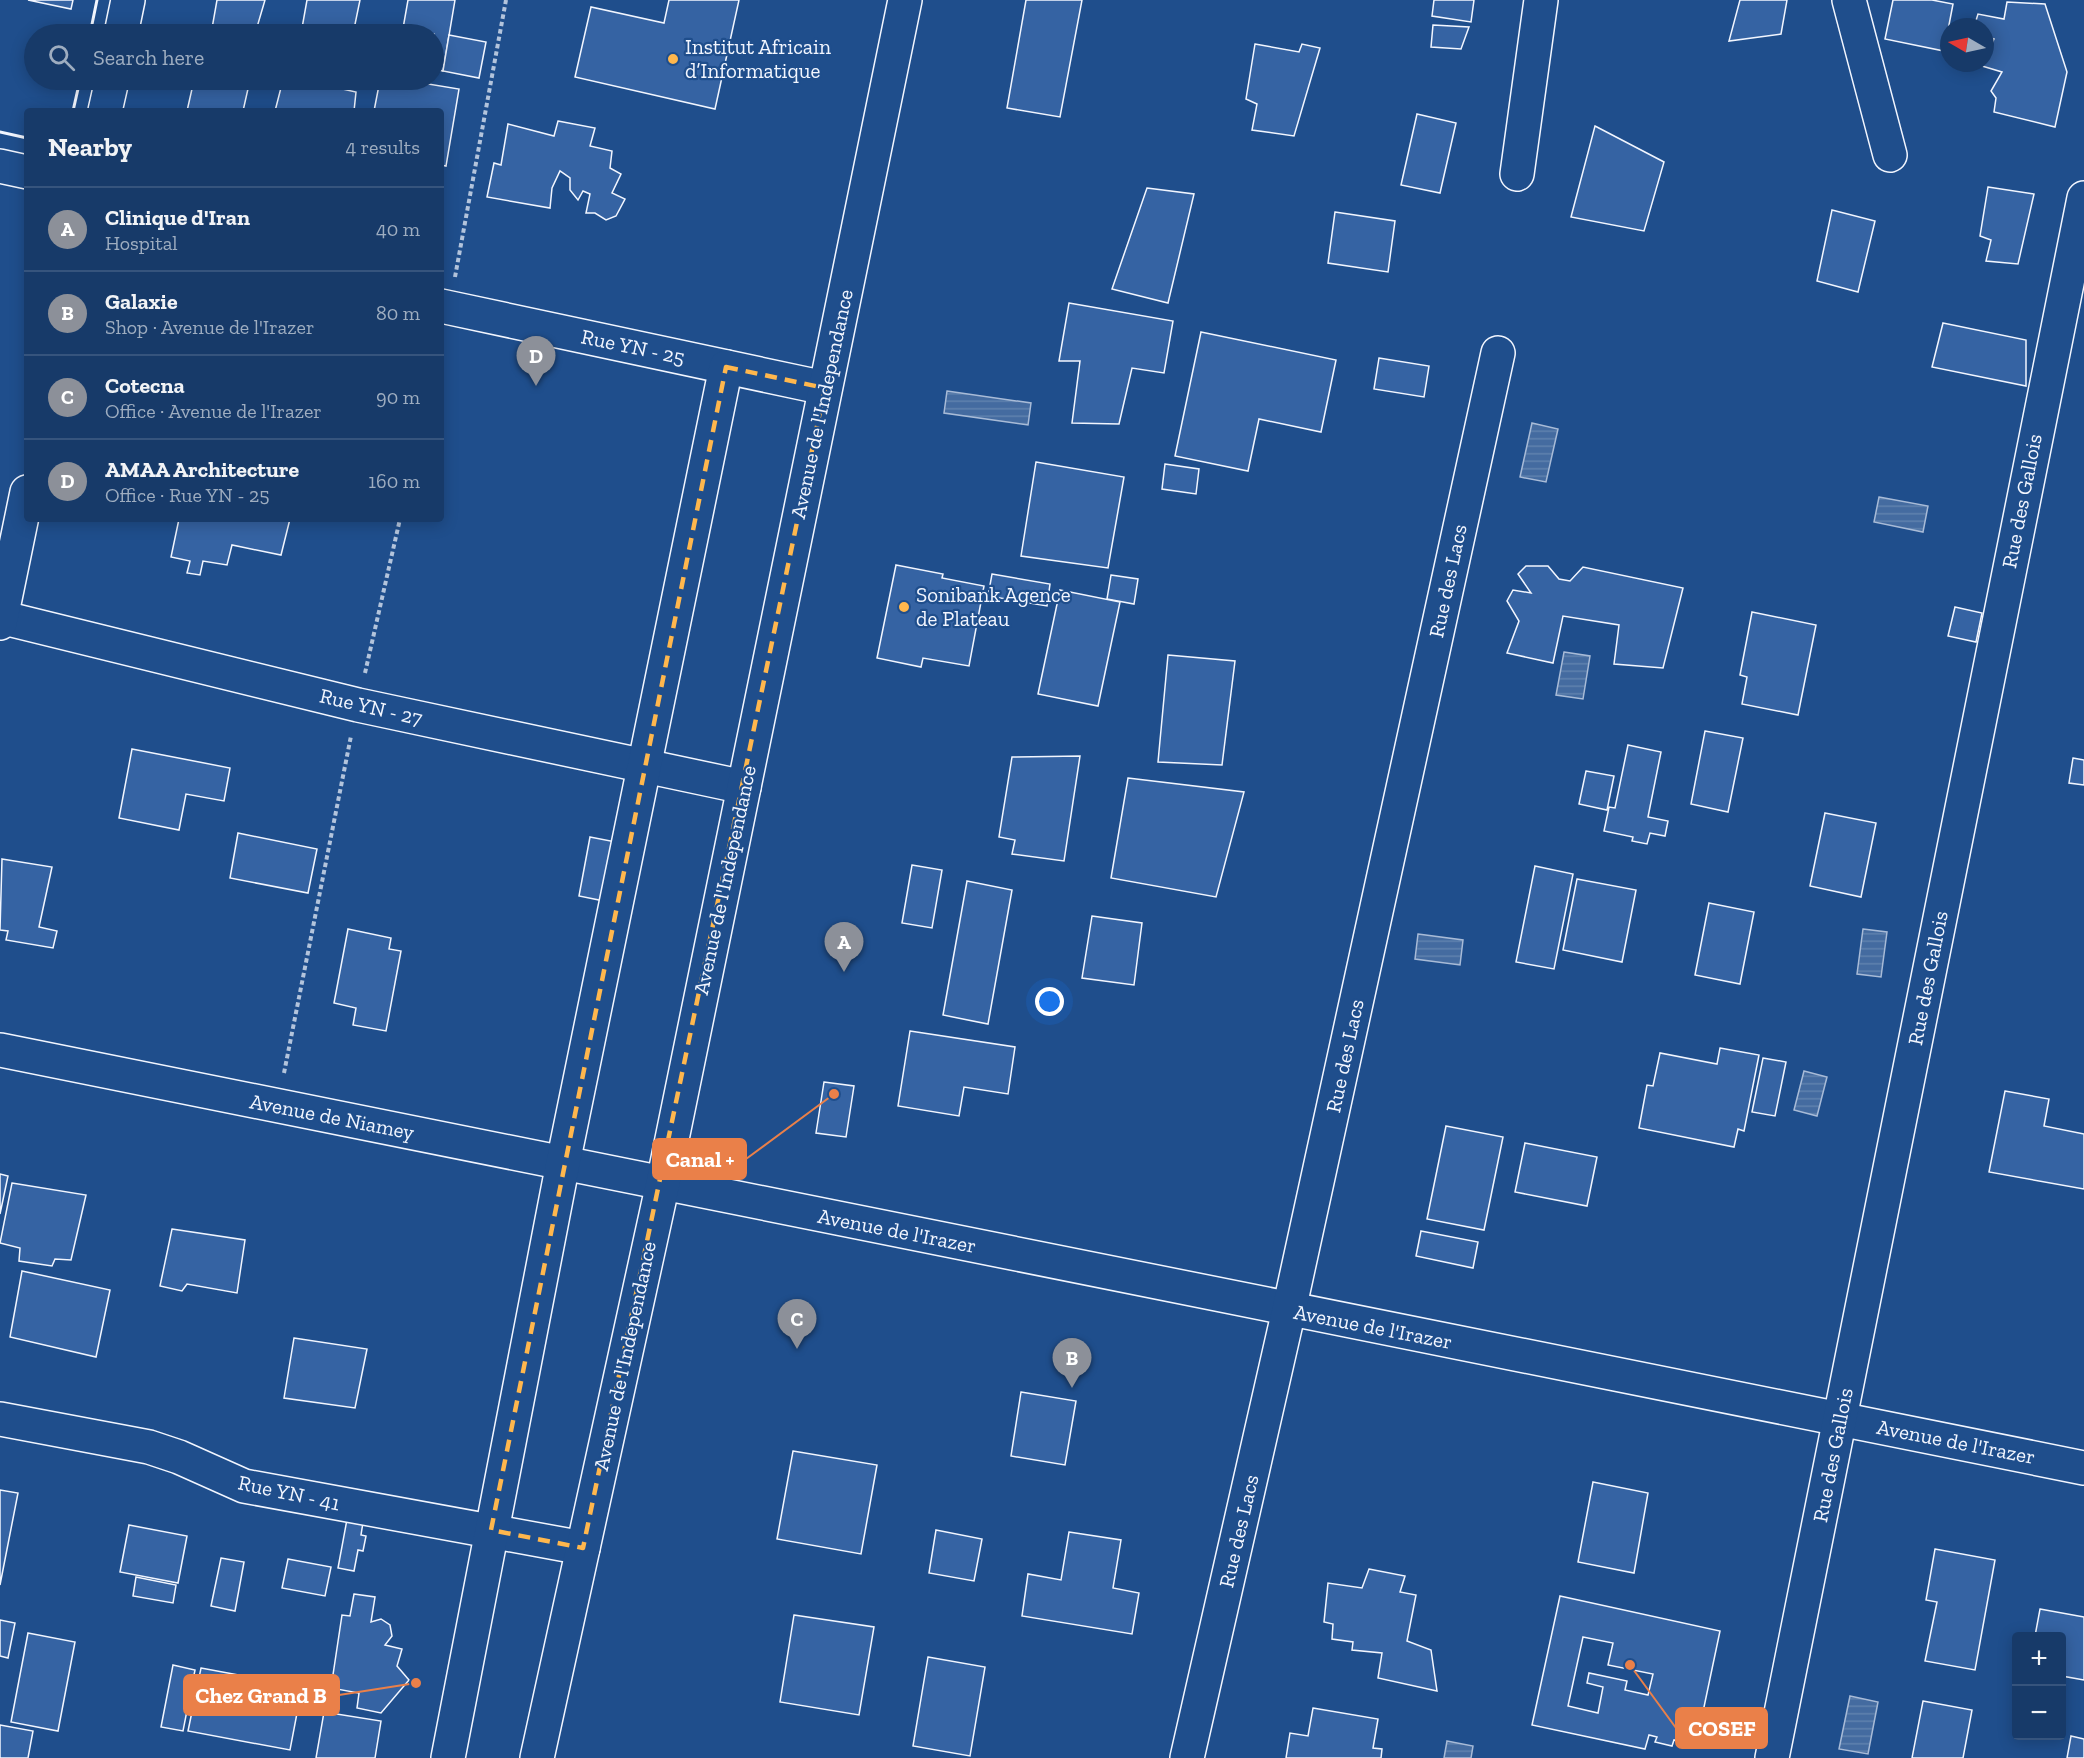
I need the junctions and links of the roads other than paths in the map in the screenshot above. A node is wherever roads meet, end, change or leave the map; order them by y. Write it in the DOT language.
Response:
graph roads {
  1 [pos="128,0"];
  2 [pos="904,0"];
  3 [pos="1541,0"];
  4 [pos="1849,0"];
  5 [pos="123,24"];
  6 [pos="110,90"];
  7 [pos="106,108"];
  8 [pos="1890,155"];
  9 [pos="0,166"];
  10 [pos="24,171"];
  11 [pos="1517,174"];
  12 [pos="2084,198"];
  13 [pos="445,307"];
  14 [pos="1498,353"];
  15 [pos="726,367"];
  16 [pos="825,388"];
  17 [pos="24,506"];
  18 [pos="0,619"];
  19 [pos="645,765"];
  20 [pos="744,787"];
  21 [pos="0,1050"];
  22 [pos="563,1163"];
  23 [pos="663,1183"];
  24 [pos="1289,1310"];
  25 [pos="0,1419"];
  26 [pos="1840,1419"];
  27 [pos="2084,1468"];
  28 [pos="491,1530"];
  29 [pos="583,1548"];
  30 [pos="448,1758"];
  31 [pos="537,1758"];
  32 [pos="1187,1758"];
  33 [pos="1772,1758"];
  1 -- 5 [label="main road"];
  2 -- 16 [label="main road, Avenue de l'Independance"];
  3 -- 11 [label="main road"];
  4 -- 8 [label="main road"];
  6 -- 7 [label="main road"];
  9 -- 10 [label="main road"];
  12 -- 26 [label="main road, Rue des Gallois"];
  13 -- 15 [label="main road, Rue YN - 25"];
  14 -- 24 [label="main road, Rue des Lacs"];
  15 -- 16 [label="main road, Rue YN - 25"];
  15 -- 19 [label="main road"];
  16 -- 20 [label="main road, Avenue de l'Independance"];
  17 -- 18 [label="main road"];
  18 -- 19 [label="main road, Rue YN - 27"];
  19 -- 20 [label="main road, Rue YN - 27"];
  19 -- 22 [label="main road"];
  20 -- 23 [label="main road, Avenue de l'Independance"];
  21 -- 22 [label="main road, Avenue de Niamey"];
  22 -- 23 [label="main road, Avenue de Niamey"];
  22 -- 28 [label="main road"];
  23 -- 24 [label="main road, Avenue de l'Irazer"];
  23 -- 29 [label="main road, Avenue de l'Independance"];
  24 -- 26 [label="main road, Avenue de l'Irazer"];
  24 -- 32 [label="main road, Rue des Lacs"];
  25 -- 28 [label="main road, Rue YN - 41"];
  26 -- 27 [label="main road, Avenue de l'Irazer"];
  26 -- 33 [label="main road, Rue des Gallois"];
  28 -- 29 [label="main road, Rue YN - 41"];
  28 -- 30 [label="main road"];
  29 -- 31 [label="main road, Avenue de l'Independance"];
}
